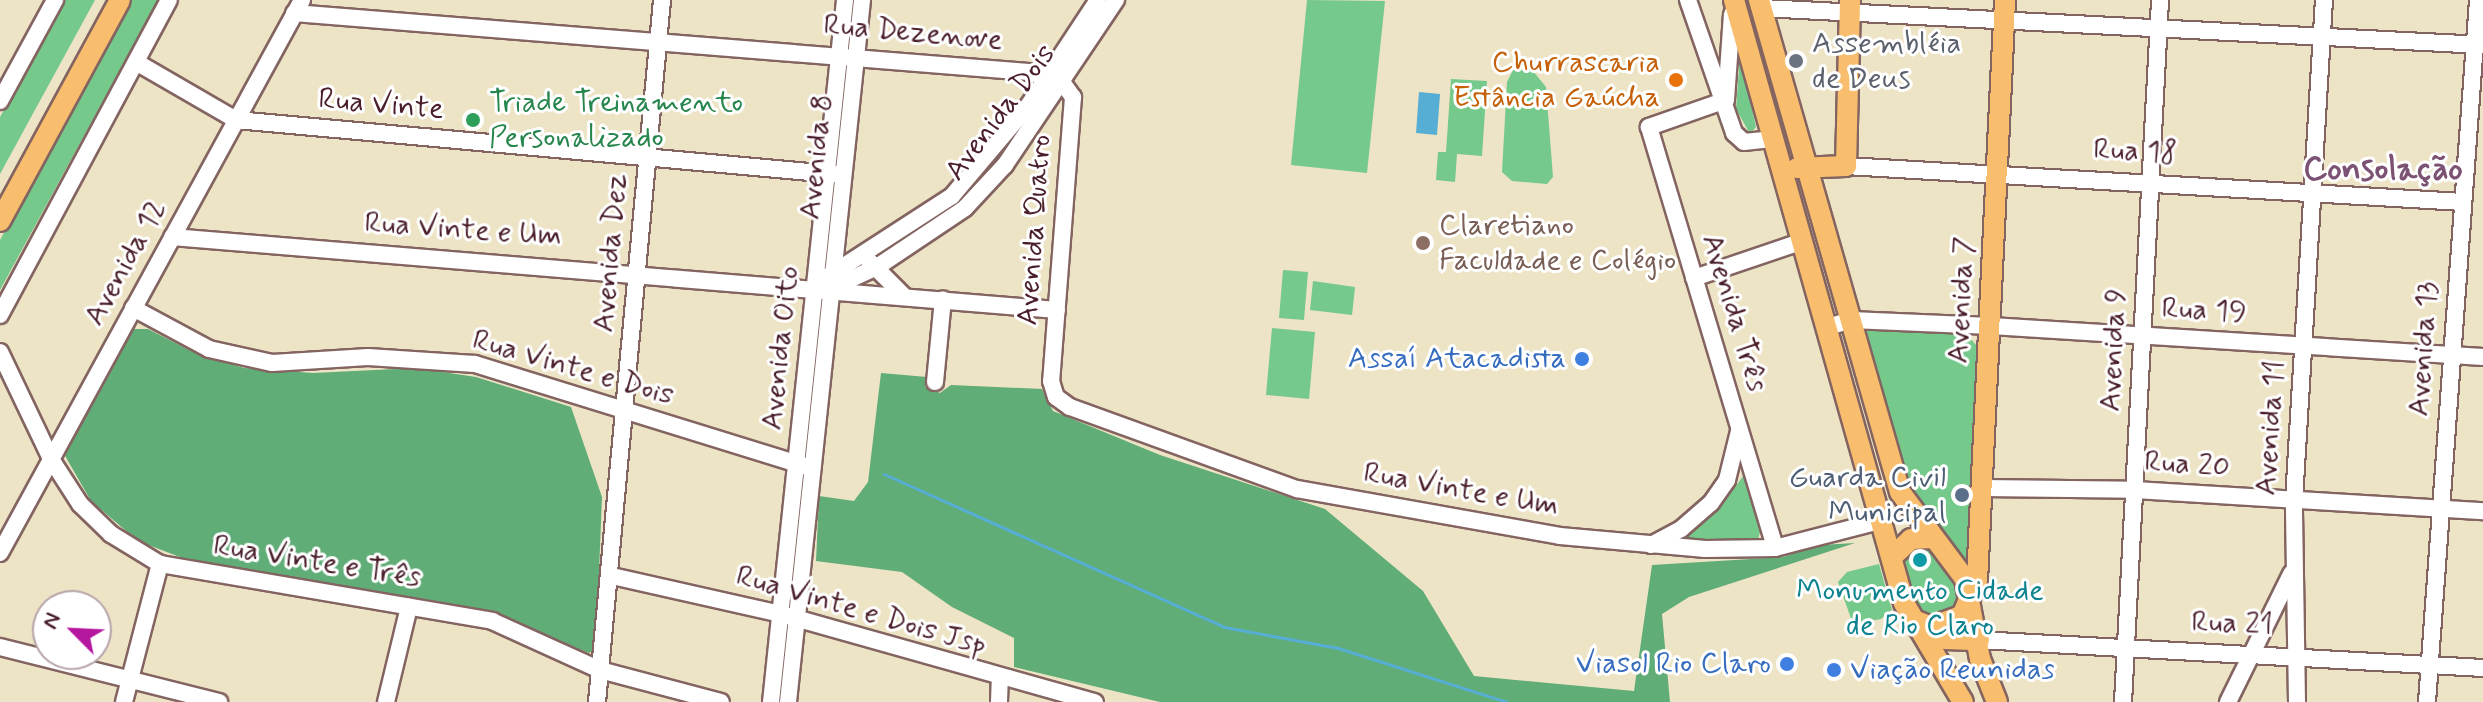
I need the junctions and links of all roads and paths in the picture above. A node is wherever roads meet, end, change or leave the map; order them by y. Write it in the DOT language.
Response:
graph roads {
  1 [pos="55,0"];
  2 [pos="106,0"];
  3 [pos="120,0"];
  4 [pos="169,0"];
  5 [pos="662,0"];
  6 [pos="1098,0"];
  7 [pos="1116,0"];
  8 [pos="1688,0"];
  9 [pos="1732,0"];
  10 [pos="2160,0"];
  11 [pos="2324,0"];
  12 [pos="2478,0"];
  13 [pos="858,1"];
  14 [pos="1760,4"];
  15 [pos="1849,5"];
  16 [pos="298,7"];
  17 [pos="2004,9"];
  18 [pos="2158,27"];
  19 [pos="2322,37"];
  20 [pos="658,40"];
  21 [pos="2479,45"];
  22 [pos="848,56"];
  23 [pos="136,62"];
  24 [pos="1054,80"];
  25 [pos="1726,100"];
  26 [pos="0,101"];
  27 [pos="236,120"];
  28 [pos="1774,139"];
  29 [pos="648,157"];
  30 [pos="1806,164"];
  31 [pos="1846,166"];
  32 [pos="835,174"];
  33 [pos="1998,175"];
  34 [pos="1785,178"];
  35 [pos="2151,182"];
  36 [pos="2312,193"];
  37 [pos="0,194"];
  38 [pos="2462,202"];
  39 [pos="0,221"];
  40 [pos="172,237"];
  41 [pos="1803,241"];
  42 [pos="871,262"];
  43 [pos="637,271"];
  44 [pos="1694,278"];
  45 [pos="1839,278"];
  46 [pos="1814,282"];
  47 [pos="824,283"];
  48 [pos="905,297"];
  49 [pos="943,299"];
  50 [pos="133,308"];
  51 [pos="1057,310"];
  52 [pos="0,315"];
  53 [pos="1851,320"];
  54 [pos="1991,326"];
  55 [pos="1828,327"];
  56 [pos="2142,335"];
  57 [pos="2305,345"];
  58 [pos="0,352"];
  59 [pos="1860,352"];
  60 [pos="2452,355"];
  61 [pos="2483,357"];
  62 [pos="1837,361"];
  63 [pos="935,382"];
  64 [pos="1052,386"];
  65 [pos="625,410"];
  66 [pos="1739,429"];
  67 [pos="51,459"];
  68 [pos="804,467"];
  69 [pos="1982,488"];
  70 [pos="2135,490"];
  71 [pos="2294,500"];
  72 [pos="2442,509"];
  73 [pos="2483,511"];
  74 [pos="1883,520"];
  75 [pos="1932,538"];
  76 [pos="1650,545"];
  77 [pos="1775,548"];
  78 [pos="0,553"];
  79 [pos="1894,555"];
  80 [pos="160,564"];
  81 [pos="2292,573"];
  82 [pos="612,576"];
  83 [pos="1971,602"];
  84 [pos="409,607"];
  85 [pos="789,616"];
  86 [pos="1914,620"];
  87 [pos="1979,640"];
  88 [pos="2126,646"];
  89 [pos="0,647"];
  90 [pos="2254,654"];
  91 [pos="2299,654"];
  92 [pos="2429,665"];
  93 [pos="2483,668"];
  94 [pos="600,670"];
  95 [pos="1000,678"];
  96 [pos="129,681"];
  97 [pos="124,702"];
  98 [pos="219,702"];
  99 [pos="386,702"];
  100 [pos="597,702"];
  101 [pos="721,702"];
  102 [pos="771,702"];
  103 [pos="788,702"];
  104 [pos="999,702"];
  105 [pos="1095,702"];
  106 [pos="1963,702"];
  107 [pos="1997,702"];
  108 [pos="2123,702"];
  109 [pos="2228,702"];
  110 [pos="2297,702"];
  111 [pos="2427,702"];
  1 -- 26 [label="street"];
  2 -- 37 [label="main road"];
  3 -- 39 [label="main road"];
  4 -- 23 [label="street"];
  5 -- 20 [label="street, Avenida Dez"];
  6 -- 24 [label="street, Avenida Dois"];
  7 -- 24 [label="street, Avenida Dois"];
  8 -- 25 [label="street"];
  9 -- 25 [label="street"];
  9 -- 28 [label="main road"];
  10 -- 18 [label="street, Avenida 9"];
  11 -- 19 [label="street, Avenida 11"];
  12 -- 21 [label="street, Avenida 13"];
  13 -- 22 [label="street, Avenida 8"];
  14 -- 15 [label="street"];
  14 -- 30 [label="main road"];
  15 -- 17 [label="street"];
  15 -- 31 [label="main road"];
  16 -- 20 [label="street, Rua Dezenove"];
  16 -- 27 [label="street, Avenida 12"];
  17 -- 18 [label="street"];
  17 -- 33 [label="main road, Avenida 7"];
  18 -- 19 [label="street"];
  18 -- 35 [label="street, Avenida 9"];
  19 -- 21 [label="street"];
  19 -- 36 [label="street, Avenida 11"];
  20 -- 22 [label="street, Rua Dezenove"];
  20 -- 29 [label="street, Avenida Dez"];
  21 -- 38 [label="street, Avenida 13"];
  22 -- 24 [label="street, Rua Dezenove"];
  22 -- 32 [label="street, Avenida 8"];
  23 -- 27 [label="street, Rua Vinte"];
  23 -- 52 [label="street"];
  24 -- 42 [label="street, Avenida Dois"];
  24 -- 51 [label="street, Avenida Quatro"];
  25 -- 28 [label="street"];
  25 -- 44 [label="street, Avenida Três"];
  27 -- 29 [label="street, Rua Vinte"];
  27 -- 40 [label="street, Avenida 12"];
  28 -- 34 [label="main road"];
  29 -- 32 [label="street, Rua Vinte"];
  29 -- 43 [label="street, Avenida Dez"];
  30 -- 31 [label="main road, Rua 18"];
  30 -- 34 [label="main road"];
  30 -- 45 [label="main road"];
  31 -- 33 [label="street, Rua 18"];
  32 -- 47 [label="street, Avenida Oito"];
  33 -- 35 [label="street, Rua 18"];
  33 -- 54 [label="main road, Avenida 7"];
  34 -- 41 [label="main road"];
  35 -- 36 [label="street, Rua 18"];
  35 -- 56 [label="street, Avenida 9"];
  36 -- 38 [label="street, Rua 18"];
  36 -- 57 [label="street, Avenida 11"];
  38 -- 60 [label="street, Avenida 13"];
  40 -- 43 [label="street, Rua Vinte e Um"];
  40 -- 50 [label="street, Avenida 12"];
  41 -- 44 [label="street"];
  41 -- 46 [label="main road"];
  42 -- 47 [label="street, Avenida Dois"];
  42 -- 48 [label="street"];
  43 -- 47 [label="street, Rua Vinte e Um"];
  43 -- 65 [label="street, Avenida Dez"];
  44 -- 66 [label="street, Avenida Três"];
  45 -- 46 [label="main road"];
  45 -- 53 [label="main road"];
  46 -- 55 [label="main road"];
  47 -- 48 [label="street, Rua Vinte e Um"];
  47 -- 68 [label="street, Avenida Oito"];
  48 -- 49 [label="street, Rua Vinte e Um"];
  49 -- 51 [label="street, Rua Vinte e Um"];
  49 -- 63 [label="street"];
  50 -- 65 [label="street, Rua Vinte e Dois"];
  50 -- 67 [label="street, Avenida 12"];
  51 -- 64 [label="street, Avenida Quatro"];
  53 -- 54 [label="street, Rua 19"];
  53 -- 55 [label="street, Rua 19"];
  53 -- 59 [label="main road"];
  54 -- 56 [label="street, Rua 19"];
  54 -- 69 [label="main road, Avenida 7"];
  55 -- 62 [label="main road"];
  56 -- 57 [label="street, Rua 19"];
  56 -- 70 [label="street, Avenida 9"];
  57 -- 60 [label="street, Rua 19"];
  57 -- 71 [label="street, Avenida 11"];
  58 -- 67 [label="street, Rua Vinte e Três"];
  59 -- 62 [label="main road"];
  59 -- 75 [label="main road"];
  60 -- 61 [label="street, Rua 19"];
  60 -- 72 [label="street, Avenida 13"];
  62 -- 74 [label="main road"];
  64 -- 76 [label="street, Rua Vinte e Um"];
  65 -- 68 [label="street, Rua Vinte e Dois"];
  65 -- 82 [label="street, Avenida Dez"];
  66 -- 76 [label="street"];
  66 -- 77 [label="street, Avenida Três"];
  67 -- 78 [label="street, Avenida 12"];
  67 -- 80 [label="street, Rua Vinte e Três"];
  68 -- 85 [label="street, Avenida Oito"];
  69 -- 70 [label="street, Rua 20"];
  69 -- 83 [label="main road, Avenida 7"];
  70 -- 71 [label="street, Rua 20"];
  70 -- 88 [label="street, Avenida 9"];
  71 -- 72 [label="street, Rua 20"];
  71 -- 81 [label="street, Avenida 11"];
  72 -- 73 [label="street, Rua 20"];
  72 -- 92 [label="street, Avenida 13"];
  74 -- 75 [label="main road"];
  74 -- 77 [label="street, Rua Vinte e Um"];
  74 -- 79 [label="main road"];
  75 -- 79 [label="main road"];
  75 -- 83 [label="main road"];
  76 -- 77 [label="street, Rua Vinte e Um"];
  79 -- 86 [label="main road"];
  80 -- 84 [label="street, Rua Vinte e Três"];
  80 -- 96 [label="street"];
  81 -- 90 [label="street, Avenida 11"];
  81 -- 91 [label="street, Avenida 11"];
  82 -- 85 [label="street, Rua Vinte e Dois Jsp"];
  82 -- 94 [label="street, Avenida Dez"];
  83 -- 86 [label="main road"];
  83 -- 87 [label="main road"];
  84 -- 94 [label="street, Rua Vinte e Três"];
  84 -- 99 [label="street"];
  85 -- 95 [label="street, Rua Vinte e Dois Jsp"];
  85 -- 102 [label="street, Avenida Oito"];
  85 -- 103 [label="street"];
  86 -- 87 [label="main road"];
  86 -- 106 [label="main road"];
  87 -- 88 [label="street, Rua 21"];
  87 -- 107 [label="main road"];
  88 -- 90 [label="street, Rua 21"];
  88 -- 108 [label="street, Avenida 9"];
  89 -- 96 [label="street"];
  90 -- 91 [label="street, Rua 21"];
  90 -- 109 [label="street, Avenida 11"];
  91 -- 92 [label="street, Rua 21"];
  91 -- 110 [label="street, Avenida 11"];
  92 -- 93 [label="street, Rua 21"];
  92 -- 111 [label="street, Avenida 13"];
  94 -- 100 [label="street, Avenida Dez"];
  94 -- 101 [label="street, Rua Vinte e Três"];
  95 -- 104 [label="street"];
  95 -- 105 [label="street, Rua Vinte e Dois Jsp"];
  96 -- 97 [label="street"];
  96 -- 98 [label="street"];
}
